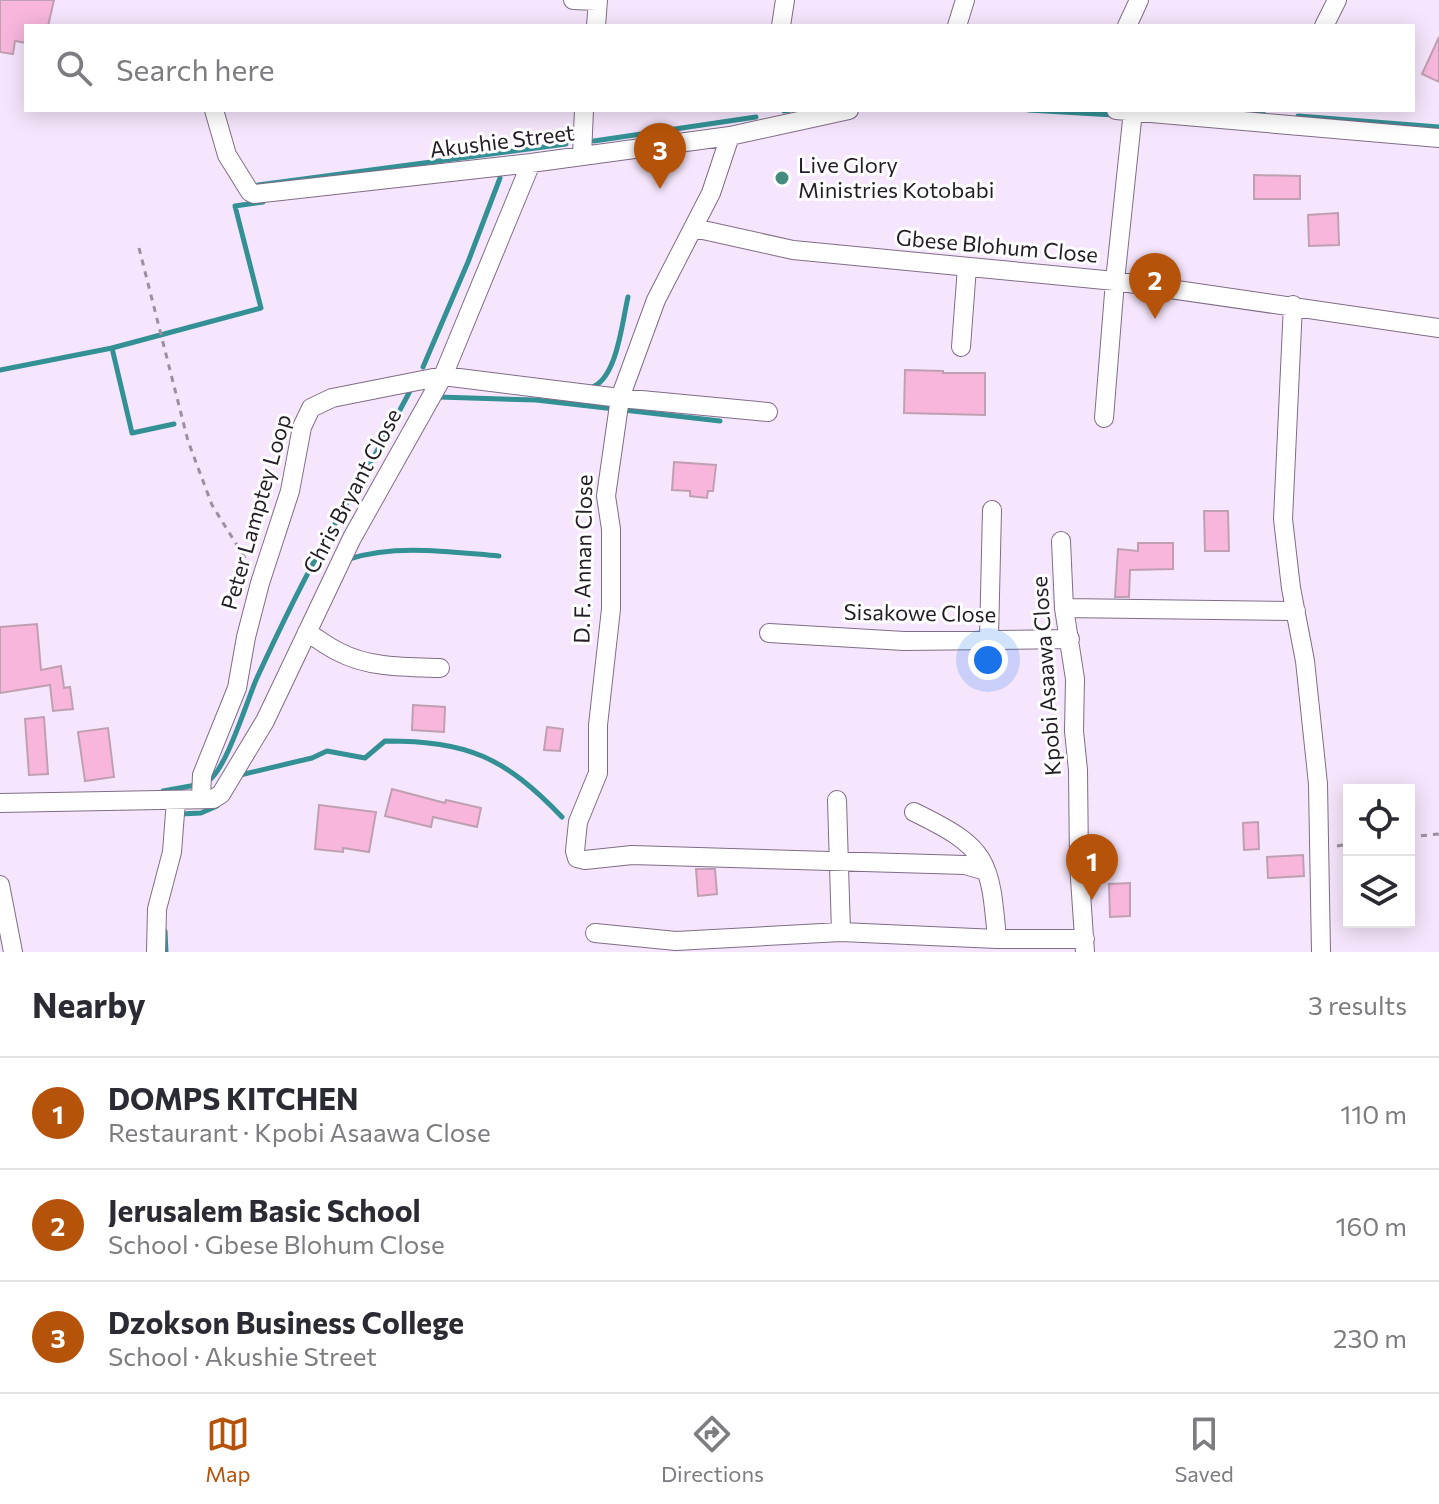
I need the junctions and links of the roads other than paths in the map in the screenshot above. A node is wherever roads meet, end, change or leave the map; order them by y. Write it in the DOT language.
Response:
graph roads {
  1 [pos="573,0"];
  2 [pos="598,0"];
  3 [pos="785,0"];
  4 [pos="965,0"];
  5 [pos="1139,0"];
  6 [pos="1337,0"];
  7 [pos="596,24"];
  8 [pos="781,24"];
  9 [pos="958,24"];
  10 [pos="1128,24"];
  11 [pos="1325,24"];
  12 [pos="215,112"];
  13 [pos="584,112"];
  14 [pos="831,112"];
  15 [pos="1125,112"];
  16 [pos="1151,112"];
  17 [pos="1280,117"];
  18 [pos="769,119"];
  19 [pos="730,136"];
  20 [pos="1439,138"];
  21 [pos="582,155"];
  22 [pos="531,163"];
  23 [pos="694,228"];
  24 [pos="967,267"];
  25 [pos="1115,281"];
  26 [pos="1293,305"];
  27 [pos="1439,328"];
  28 [pos="961,347"];
  29 [pos="443,376"];
  30 [pos="620,398"];
  31 [pos="768,412"];
  32 [pos="1104,418"];
  33 [pos="992,510"];
  34 [pos="1061,541"];
  35 [pos="1064,608"];
  36 [pos="1296,611"];
  37 [pos="307,632"];
  38 [pos="769,633"];
  39 [pos="989,638"];
  40 [pos="1070,639"];
  41 [pos="440,668"];
  42 [pos="201,797"];
  43 [pos="176,800"];
  44 [pos="837,800"];
  45 [pos="0,803"];
  46 [pos="914,812"];
  47 [pos="838,863"];
  48 [pos="986,871"];
  49 [pos="0,885"];
  50 [pos="841,932"];
  51 [pos="595,933"];
  52 [pos="997,939"];
  53 [pos="1085,946"];
  54 [pos="13,952"];
  55 [pos="156,952"];
  56 [pos="1321,952"];
  1 -- 2 [label="street"];
  2 -- 7 [label="street"];
  3 -- 8 [label="street"];
  4 -- 9 [label="street"];
  5 -- 10 [label="street"];
  6 -- 11 [label="street"];
  12 -- 22 [label="street, Akushie Street"];
  13 -- 21 [label="street"];
  14 -- 18 [label="street, Akushie Street"];
  15 -- 25 [label="street"];
  16 -- 17 [label="street"];
  17 -- 20 [label="street"];
  18 -- 19 [label="street, Akushie Street"];
  19 -- 21 [label="street, Akushie Street"];
  19 -- 23 [label="street, D. F. Annan Close"];
  21 -- 22 [label="street, Akushie Street"];
  22 -- 29 [label="street, Chris Bryant Close"];
  23 -- 24 [label="street, Gbese Blohum Close"];
  23 -- 30 [label="street, D. F. Annan Close"];
  24 -- 25 [label="street, Gbese Blohum Close"];
  24 -- 28 [label="street"];
  25 -- 26 [label="street, Gbese Blohum Close"];
  25 -- 32 [label="street"];
  26 -- 27 [label="street, Gbese Blohum Close"];
  26 -- 36 [label="street"];
  29 -- 30 [label="street, Peter Lamptey Loop"];
  29 -- 37 [label="street, Chris Bryant Close"];
  29 -- 42 [label="street, Peter Lamptey Loop"];
  30 -- 31 [label="street, Peter Lamptey Loop"];
  30 -- 47 [label="street, D. F. Annan Close"];
  33 -- 39 [label="street"];
  34 -- 35 [label="street, Kpobi Asaawa Close"];
  35 -- 36 [label="street"];
  35 -- 40 [label="street, Kpobi Asaawa Close"];
  36 -- 56 [label="street"];
  37 -- 41 [label="street"];
  37 -- 42 [label="street, Chris Bryant Close"];
  38 -- 39 [label="street, Sisakowe Close"];
  39 -- 40 [label="street, Sisakowe Close"];
  40 -- 53 [label="street, Kpobi Asaawa Close"];
  42 -- 43 [label="street, Chris Bryant Close"];
  43 -- 45 [label="street, Chris Bryant Close"];
  43 -- 55 [label="street"];
  44 -- 47 [label="street"];
  46 -- 48 [label="street"];
  47 -- 48 [label="street"];
  47 -- 50 [label="street"];
  48 -- 52 [label="street"];
  49 -- 54 [label="street"];
  50 -- 51 [label="street"];
  50 -- 52 [label="street"];
  52 -- 53 [label="street"];
}
